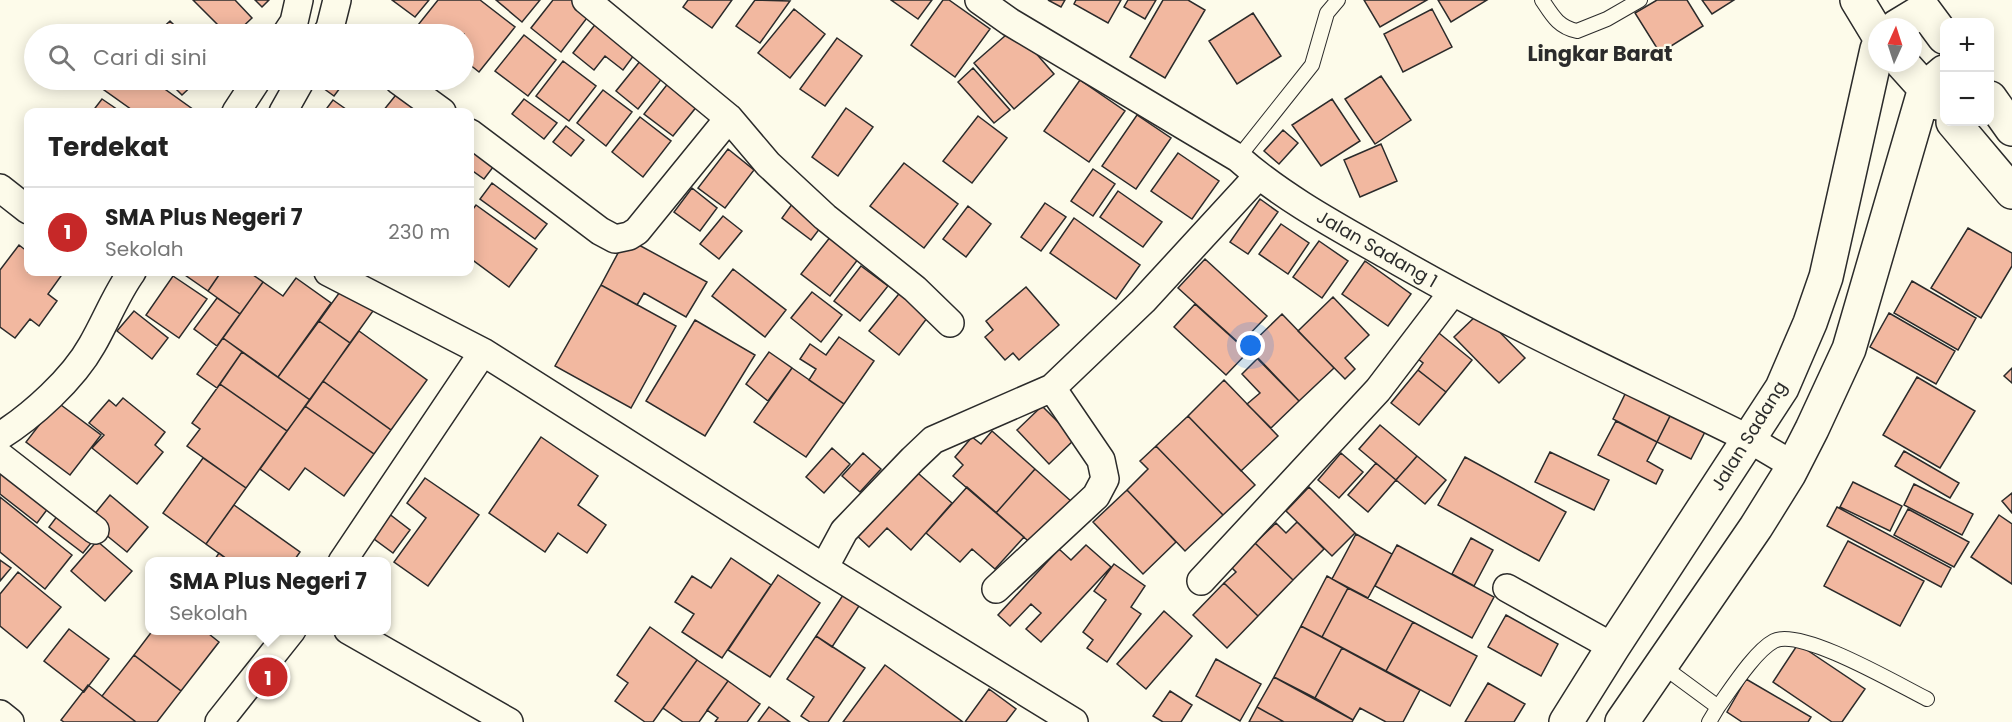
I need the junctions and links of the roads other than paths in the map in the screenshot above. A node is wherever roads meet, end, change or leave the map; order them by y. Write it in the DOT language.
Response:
graph roads {
  1 [pos="299,0"];
  2 [pos="337,0"];
  3 [pos="586,0"];
  4 [pos="979,0"];
  5 [pos="1338,0"];
  6 [pos="1542,0"];
  7 [pos="1640,0"];
  8 [pos="1857,0"];
  9 [pos="1920,5"];
  10 [pos="1868,18"];
  11 [pos="1906,18"];
  12 [pos="293,24"];
  13 [pos="332,24"];
  14 [pos="1940,32"];
  15 [pos="1872,72"];
  16 [pos="1914,72"];
  17 [pos="250,90"];
  18 [pos="295,90"];
  19 [pos="412,90"];
  20 [pos="1938,90"];
  21 [pos="1994,104"];
  22 [pos="239,108"];
  23 [pos="285,108"];
  24 [pos="436,108"];
  25 [pos="729,118"];
  26 [pos="1956,126"];
  27 [pos="2011,126"];
  28 [pos="474,136"];
  29 [pos="1238,158"];
  30 [pos="1258,176"];
  31 [pos="0,188"];
  32 [pos="2012,192"];
  33 [pos="24,207"];
  34 [pos="122,276"];
  35 [pos="336,276"];
  36 [pos="1452,292"];
  37 [pos="951,323"];
  38 [pos="483,352"];
  39 [pos="1052,388"];
  40 [pos="0,436"];
  41 [pos="1749,439"];
  42 [pos="0,456"];
  43 [pos="1793,465"];
  44 [pos="95,530"];
  45 [pos="345,557"];
  46 [pos="824,568"];
  47 [pos="1201,581"];
  48 [pos="1507,588"];
  49 [pos="996,589"];
  50 [pos="288,635"];
  51 [pos="357,635"];
  52 [pos="1613,647"];
  53 [pos="1661,665"];
  54 [pos="1927,699"];
  55 [pos="1718,708"];
  56 [pos="0,714"];
  57 [pos="10,722"];
  58 [pos="219,722"];
  59 [pos="509,722"];
  60 [pos="1074,722"];
  61 [pos="1566,722"];
  62 [pos="1622,722"];
  63 [pos="1709,722"];
  1 -- 12 [label="street"];
  2 -- 13 [label="street"];
  3 -- 25 [label="street"];
  4 -- 29 [label="street, Jalan Sadang 1"];
  5 -- 29 [label="lane"];
  6 -- 7 [label="lane"];
  8 -- 10 [label="main road"];
  9 -- 11 [label="main road"];
  9 -- 14 [label="main road"];
  15 -- 41 [label="main road, Jalan Sadang"];
  16 -- 20 [label="main road"];
  17 -- 22 [label="street"];
  18 -- 23 [label="street"];
  19 -- 24 [label="street"];
  20 -- 43 [label="main road"];
  21 -- 27 [label="main road"];
  25 -- 28 [label="street"];
  25 -- 37 [label="street"];
  26 -- 32 [label="main road"];
  29 -- 30 [label="street, Jalan Sadang 1"];
  30 -- 36 [label="street, Jalan Sadang 1"];
  30 -- 39 [label="street"];
  31 -- 33 [label="street"];
  34 -- 40 [label="street"];
  35 -- 38 [label="street"];
  36 -- 41 [label="street, Jalan Sadang 1"];
  36 -- 47 [label="street"];
  38 -- 45 [label="street"];
  38 -- 46 [label="street"];
  39 -- 46 [label="street"];
  39 -- 49 [label="street"];
  41 -- 43 [label="street, Jalan Sadang 1"];
  41 -- 52 [label="main road, Jalan Sadang"];
  42 -- 44 [label="street"];
  43 -- 53 [label="main road"];
  46 -- 60 [label="street"];
  48 -- 52 [label="street"];
  50 -- 58 [label="street"];
  51 -- 59 [label="street"];
  52 -- 61 [label="main road, Jalan Sadang"];
  53 -- 55 [label="lane"];
  53 -- 62 [label="main road"];
  54 -- 55 [label="lane"];
  55 -- 63 [label="lane"];
  56 -- 57 [label="street"];
}
